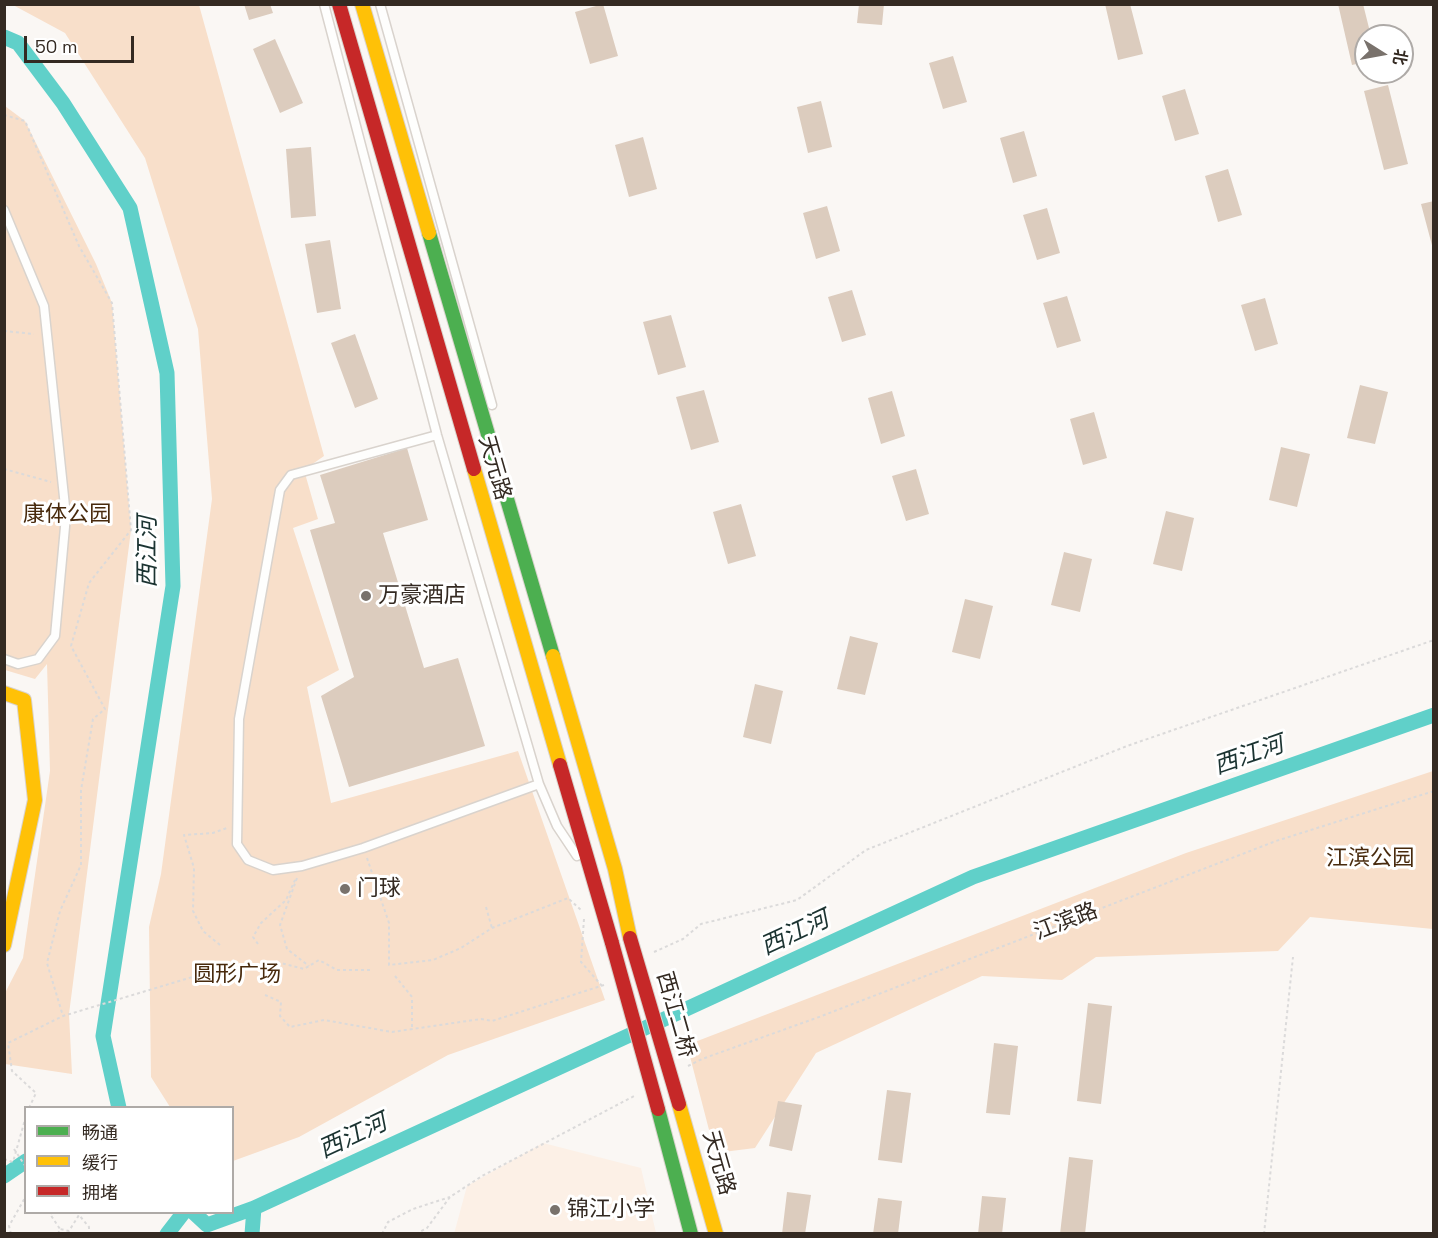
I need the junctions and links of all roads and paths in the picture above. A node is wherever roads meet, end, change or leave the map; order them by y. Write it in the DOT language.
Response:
graph roads {
  1 [pos="324,4"];
  2 [pos="339,4"];
  3 [pos="362,4"];
  4 [pos="380,4"];
  5 [pos="4,115"];
  6 [pos="4,210"];
  7 [pos="4,331"];
  8 [pos="46,332"];
  9 [pos="495,418"];
  10 [pos="437,435"];
  11 [pos="4,469"];
  12 [pos="63,486"];
  13 [pos="531,545"];
  14 [pos="1434,640"];
  15 [pos="4,659"];
  16 [pos="4,693"];
  17 [pos="539,784"];
  18 [pos="1434,791"];
  19 [pos="237,832"];
  20 [pos="363,848"];
  21 [pos="302,866"];
  22 [pos="615,869"];
  23 [pos="590,875"];
  24 [pos="486,907"];
  25 [pos="492,928"];
  26 [pos="630,938"];
  27 [pos="612,943"];
  28 [pos="258,944"];
  29 [pos="4,945"];
  30 [pos="220,945"];
  31 [pos="650,954"];
  32 [pos="1293,957"];
  33 [pos="277,962"];
  34 [pos="309,966"];
  35 [pos="373,970"];
  36 [pos="199,975"];
  37 [pos="395,976"];
  38 [pos="612,980"];
  39 [pos="602,986"];
  40 [pos="265,995"];
  41 [pos="63,1016"];
  42 [pos="412,1029"];
  43 [pos="9,1052"];
  44 [pos="4,1053"];
  45 [pos="681,1070"];
  46 [pos="639,1093"];
  47 [pos="679,1104"];
  48 [pos="30,1106"];
  49 [pos="658,1109"];
  50 [pos="24,1122"];
  51 [pos="14,1149"];
  52 [pos="4,1159"];
  53 [pos="24,1164"];
  54 [pos="701,1183"];
  55 [pos="450,1197"];
  56 [pos="24,1200"];
  57 [pos="51,1214"];
  58 [pos="77,1214"];
  59 [pos="60,1229"];
  60 [pos="11,1233"];
  61 [pos="58,1233"];
  62 [pos="89,1233"];
  63 [pos="382,1233"];
  64 [pos="416,1233"];
  65 [pos="691,1233"];
  66 [pos="716,1233"];
  67 [pos="724,1233"];
  68 [pos="1264,1233"];
  1 -- 10 [label="lane"];
  2 -- 23 [label="main road, 天元路"];
  3 -- 22 [label="main road, 天元路"];
  4 -- 9 [label="lane"];
  5 -- 41 [label="path"];
  6 -- 8 [label="lane"];
  7 -- 8 [label="path"];
  8 -- 12 [label="lane"];
  10 -- 17 [label="lane"];
  10 -- 19 [label="lane"];
  11 -- 12 [label="path"];
  12 -- 15 [label="lane"];
  13 -- 22 [label="lane"];
  14 -- 31 [label="path"];
  16 -- 29 [label="main road"];
  17 -- 20 [label="lane"];
  17 -- 23 [label="lane"];
  18 -- 45 [label="path, 江滨路"];
  19 -- 21 [label="lane"];
  19 -- 30 [label="path"];
  20 -- 21 [label="lane"];
  20 -- 25 [label="path"];
  21 -- 28 [label="path"];
  21 -- 34 [label="path"];
  22 -- 26 [label="main road, 天元路"];
  23 -- 27 [label="main road, 天元路"];
  24 -- 25 [label="path"];
  25 -- 39 [label="path"];
  26 -- 47 [label="main road, 西江二桥, bridge"];
  27 -- 49 [label="main road, 西江二桥, bridge"];
  32 -- 68 [label="path"];
  33 -- 34 [label="path"];
  34 -- 35 [label="path"];
  36 -- 41 [label="path"];
  37 -- 42 [label="path"];
  38 -- 39 [label="path"];
  39 -- 42 [label="path"];
  40 -- 42 [label="path"];
  41 -- 43 [label="path"];
  43 -- 44 [label="path"];
  43 -- 48 [label="path"];
  46 -- 55 [label="path"];
  47 -- 54 [label="main road, 天元路"];
  49 -- 65 [label="main road, 天元路"];
  50 -- 51 [label="path"];
  51 -- 52 [label="path"];
  51 -- 53 [label="path"];
  54 -- 66 [label="main road, 天元路"];
  54 -- 67 [label="main road"];
  55 -- 63 [label="path"];
  55 -- 64 [label="path"];
  56 -- 60 [label="path"];
  57 -- 59 [label="path"];
  58 -- 59 [label="path"];
  58 -- 62 [label="path"];
  59 -- 61 [label="path"];
}
